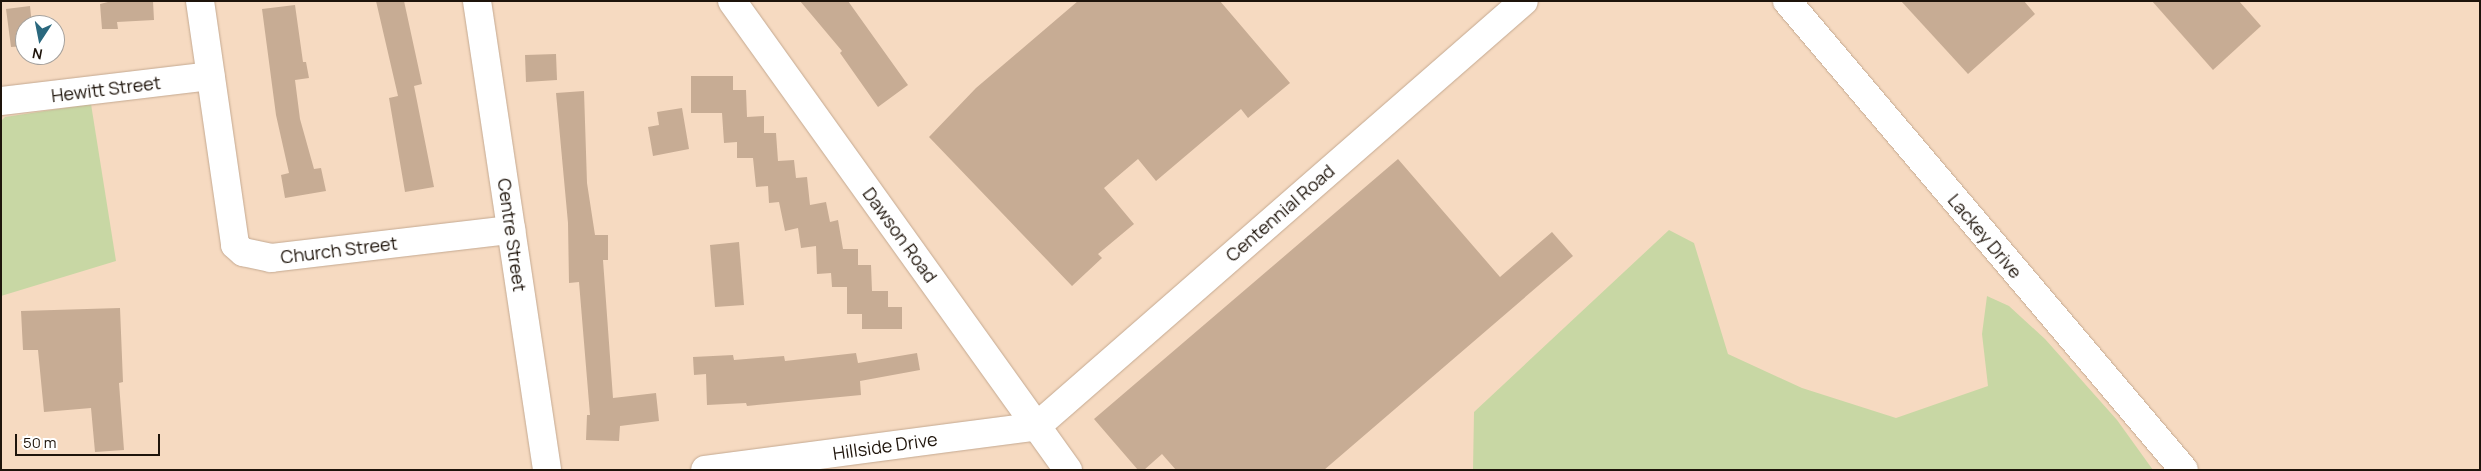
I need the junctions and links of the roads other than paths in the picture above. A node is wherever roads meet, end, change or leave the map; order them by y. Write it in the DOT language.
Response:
graph roads {
  1 [pos="200,1"];
  2 [pos="477,1"];
  3 [pos="732,1"];
  4 [pos="1524,1"];
  5 [pos="1786,1"];
  6 [pos="211,76"];
  7 [pos="1,101"];
  8 [pos="511,230"];
  9 [pos="1037,426"];
  10 [pos="547,470"];
  11 [pos="704,470"];
  12 [pos="1068,470"];
  13 [pos="2184,470"];
  1 -- 6 [label="street, Church Street"];
  2 -- 8 [label="street, Centre Street"];
  3 -- 9 [label="street, Dawson Road"];
  4 -- 9 [label="street, Centennial Road"];
  5 -- 13 [label="street, Lackey Drive"];
  6 -- 7 [label="street, Hewitt Street"];
  6 -- 8 [label="street, Church Street"];
  8 -- 10 [label="street, Centre Street"];
  9 -- 11 [label="street, Hillside Drive"];
  9 -- 12 [label="street, Dawson Road"];
}
